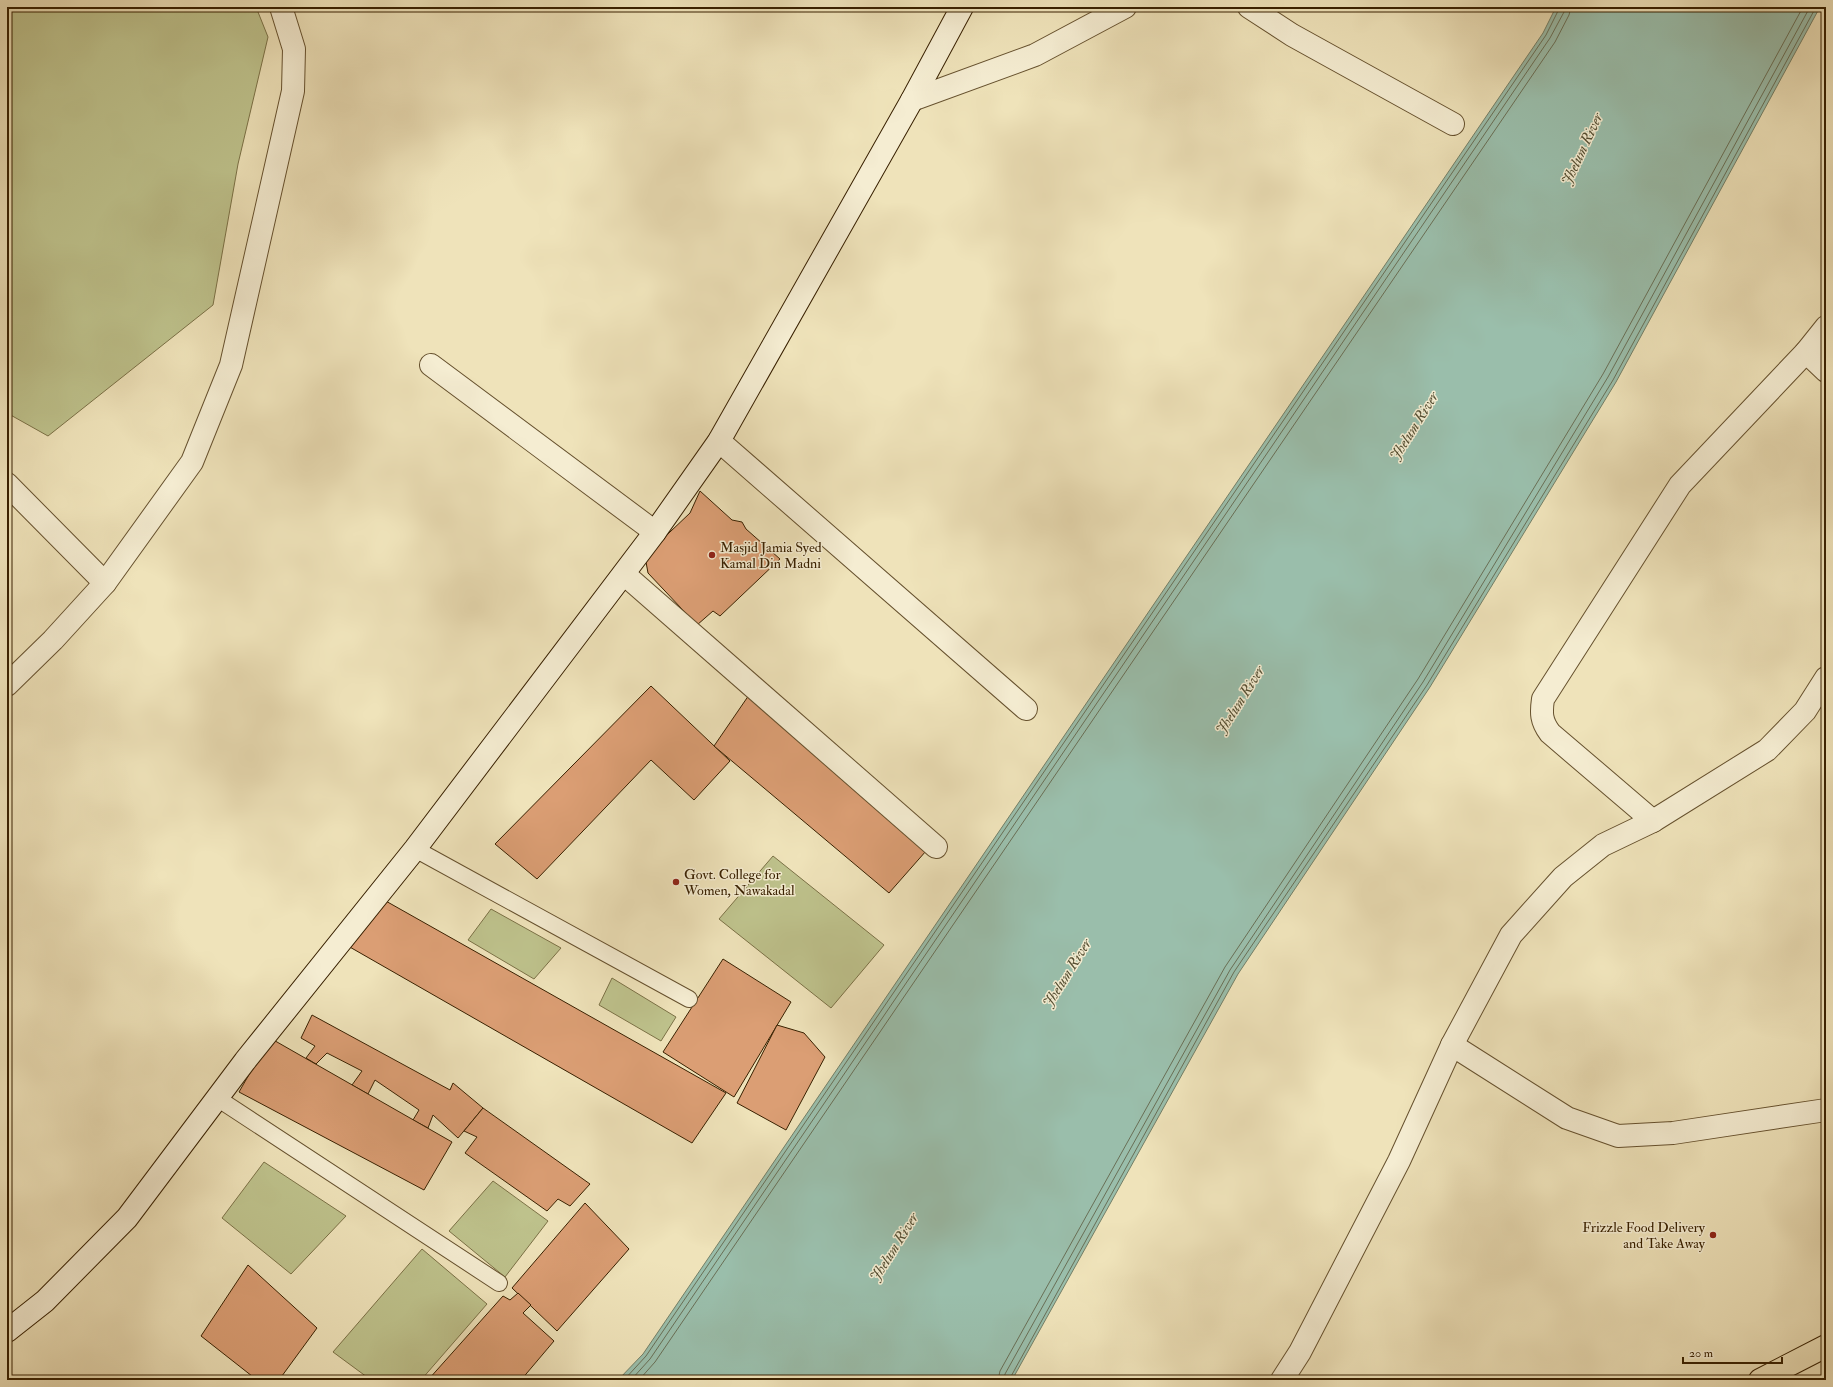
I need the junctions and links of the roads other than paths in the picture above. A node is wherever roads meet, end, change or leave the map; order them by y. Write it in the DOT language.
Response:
graph roads {
  1 [pos="281,7"];
  2 [pos="962,7"];
  3 [pos="1125,7"];
  4 [pos="1249,7"];
  5 [pos="912,100"];
  6 [pos="1453,124"];
  7 [pos="1826,327"];
  8 [pos="1806,352"];
  9 [pos="431,365"];
  10 [pos="1826,371"];
  11 [pos="719,442"];
  12 [pos="7,484"];
  13 [pos="655,532"];
  14 [pos="624,574"];
  15 [pos="105,584"];
  16 [pos="1826,678"];
  17 [pos="7,685"];
  18 [pos="1026,709"];
  19 [pos="1653,821"];
  20 [pos="936,847"];
  21 [pos="415,849"];
  22 [pos="689,999"];
  23 [pos="1452,1045"];
  24 [pos="217,1098"];
  25 [pos="1826,1110"];
  26 [pos="499,1283"];
  27 [pos="7,1331"];
  28 [pos="1826,1346"];
  29 [pos="1282,1380"];
  30 [pos="1760,1380"];
  1 -- 15 [label="street"];
  2 -- 5 [label="street"];
  3 -- 5 [label="street"];
  4 -- 6 [label="street"];
  5 -- 11 [label="street"];
  7 -- 8 [label="street"];
  8 -- 10 [label="street"];
  8 -- 19 [label="street"];
  9 -- 13 [label="street"];
  11 -- 13 [label="street"];
  11 -- 18 [label="street"];
  12 -- 15 [label="street"];
  13 -- 14 [label="street"];
  14 -- 20 [label="street"];
  14 -- 21 [label="street"];
  15 -- 17 [label="street"];
  16 -- 19 [label="street"];
  19 -- 23 [label="street"];
  21 -- 22 [label="lane"];
  21 -- 24 [label="street"];
  23 -- 25 [label="street"];
  23 -- 29 [label="street"];
  24 -- 26 [label="lane"];
  24 -- 27 [label="street"];
  28 -- 30 [label="main road"];
}
